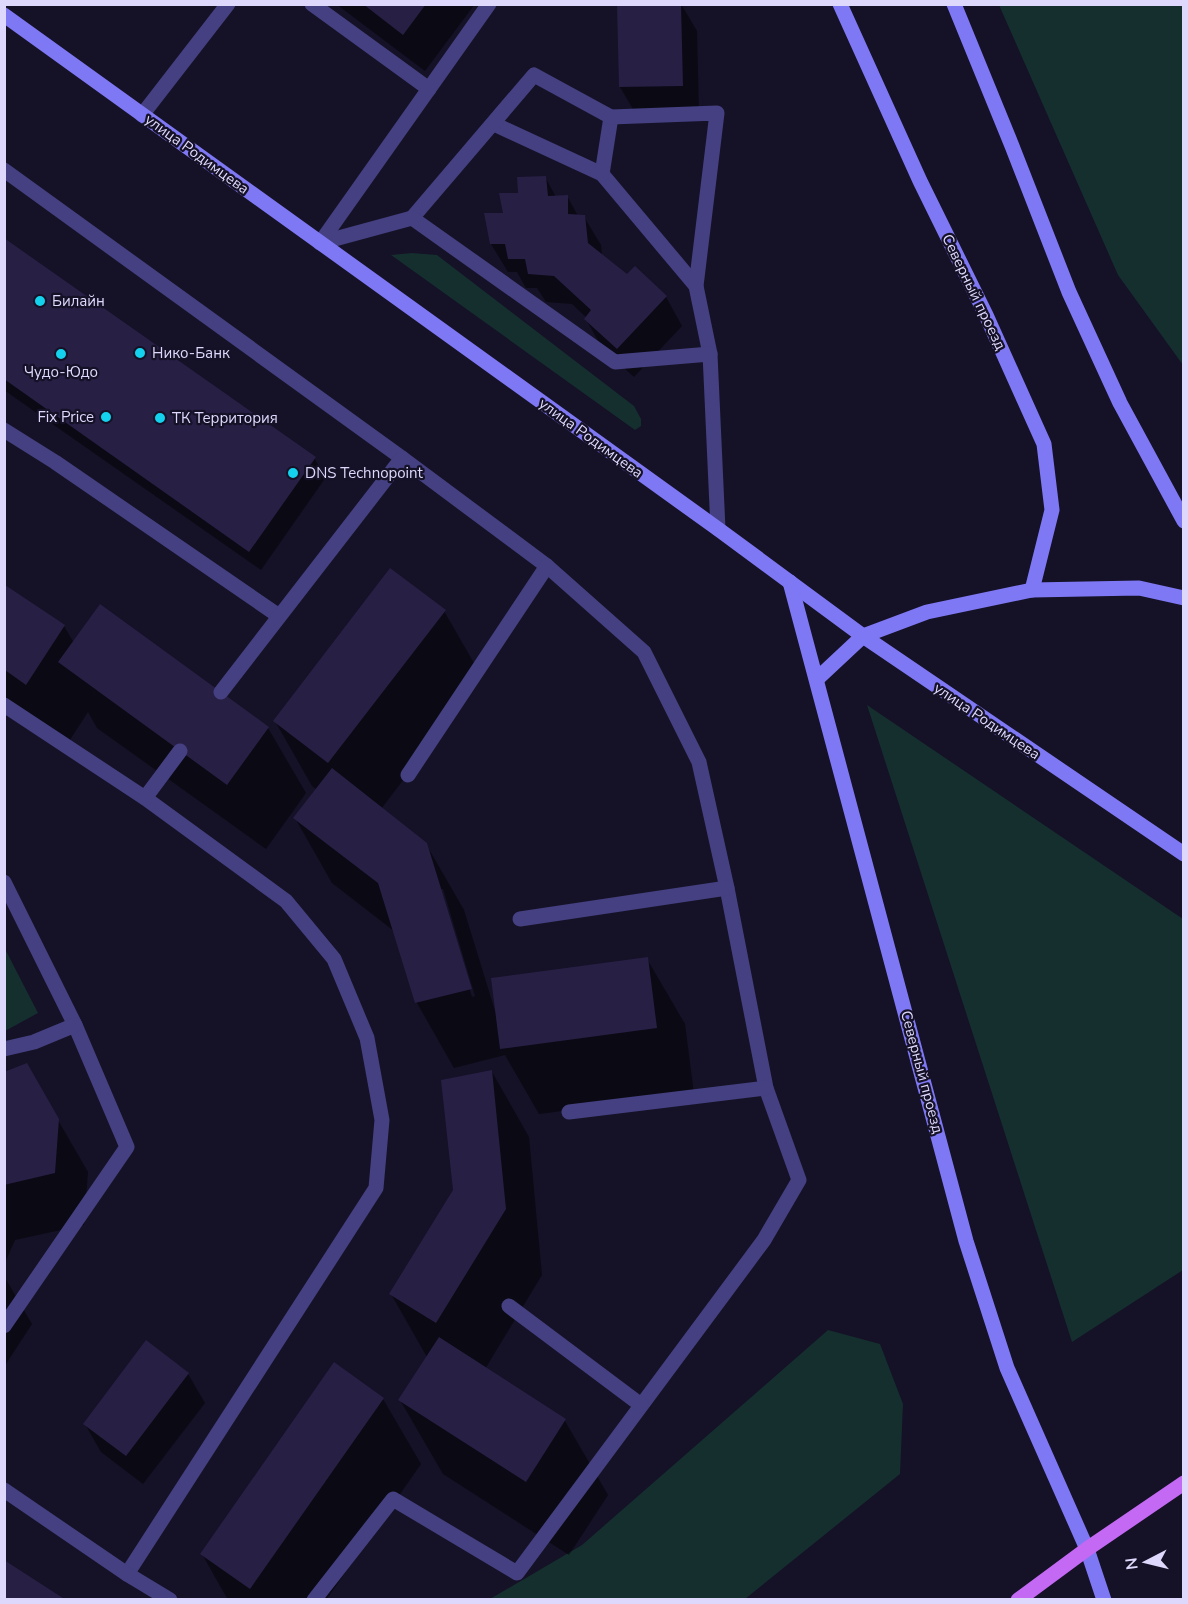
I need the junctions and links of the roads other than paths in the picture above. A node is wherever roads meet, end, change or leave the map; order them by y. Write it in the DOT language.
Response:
graph roads {
  1 [pos="228,4"];
  2 [pos="312,4"];
  3 [pos="489,4"];
  4 [pos="840,4"];
  5 [pos="954,4"];
  6 [pos="4,15"];
  7 [pos="429,89"];
  8 [pos="142,115"];
  9 [pos="611,117"];
  10 [pos="494,124"];
  11 [pos="4,171"];
  12 [pos="602,174"];
  13 [pos="412,218"];
  14 [pos="320,243"];
  15 [pos="696,286"];
  16 [pos="710,354"];
  17 [pos="4,430"];
  18 [pos="402,458"];
  19 [pos="1184,521"];
  20 [pos="718,530"];
  21 [pos="548,566"];
  22 [pos="790,582"];
  23 [pos="1032,590"];
  24 [pos="1184,598"];
  25 [pos="279,616"];
  26 [pos="863,636"];
  27 [pos="817,679"];
  28 [pos="221,692"];
  29 [pos="4,705"];
  30 [pos="180,750"];
  31 [pos="408,775"];
  32 [pos="145,798"];
  33 [pos="1184,854"];
  34 [pos="4,882"];
  35 [pos="727,888"];
  36 [pos="520,919"];
  37 [pos="75,1024"];
  38 [pos="4,1049"];
  39 [pos="766,1088"];
  40 [pos="569,1112"];
  41 [pos="509,1306"];
  42 [pos="4,1326"];
  43 [pos="641,1405"];
  44 [pos="1184,1483"];
  45 [pos="4,1490"];
  46 [pos="1087,1550"];
  47 [pos="127,1574"];
  48 [pos="170,1599"];
  49 [pos="314,1599"];
  50 [pos="1018,1599"];
  51 [pos="1104,1599"];
  1 -- 8 [label="street"];
  2 -- 7 [label="street"];
  3 -- 7 [label="street"];
  4 -- 23 [label="main road, Северный проезд"];
  5 -- 19 [label="main road"];
  6 -- 8 [label="main road, улица Родимцева"];
  7 -- 14 [label="street"];
  8 -- 14 [label="main road, улица Родимцева"];
  9 -- 10 [label="street"];
  9 -- 12 [label="street"];
  9 -- 15 [label="street"];
  10 -- 12 [label="street"];
  10 -- 13 [label="street"];
  11 -- 18 [label="street"];
  12 -- 15 [label="street"];
  13 -- 14 [label="street"];
  13 -- 16 [label="street"];
  14 -- 20 [label="main road, улица Родимцева"];
  15 -- 16 [label="street"];
  16 -- 20 [label="street"];
  17 -- 25 [label="street"];
  18 -- 21 [label="street"];
  18 -- 25 [label="street"];
  20 -- 22 [label="main road, улица Родимцева"];
  21 -- 31 [label="street"];
  21 -- 35 [label="street"];
  22 -- 26 [label="main road, улица Родимцева"];
  22 -- 27 [label="main road, Северный проезд"];
  23 -- 24 [label="main road"];
  23 -- 26 [label="main road"];
  25 -- 28 [label="street"];
  26 -- 27 [label="main road"];
  26 -- 33 [label="main road, улица Родимцева"];
  27 -- 46 [label="main road, Северный проезд"];
  29 -- 32 [label="street"];
  30 -- 32 [label="street"];
  32 -- 47 [label="street"];
  34 -- 37 [label="street"];
  35 -- 36 [label="street"];
  35 -- 39 [label="street"];
  37 -- 38 [label="street"];
  37 -- 42 [label="street"];
  39 -- 40 [label="street"];
  39 -- 43 [label="street"];
  41 -- 43 [label="street"];
  43 -- 49 [label="street"];
  44 -- 46 [label="main road"];
  45 -- 47 [label="street"];
  46 -- 50 [label="main road"];
  46 -- 51 [label="main road, Северный проезд"];
  47 -- 48 [label="street"];
}
